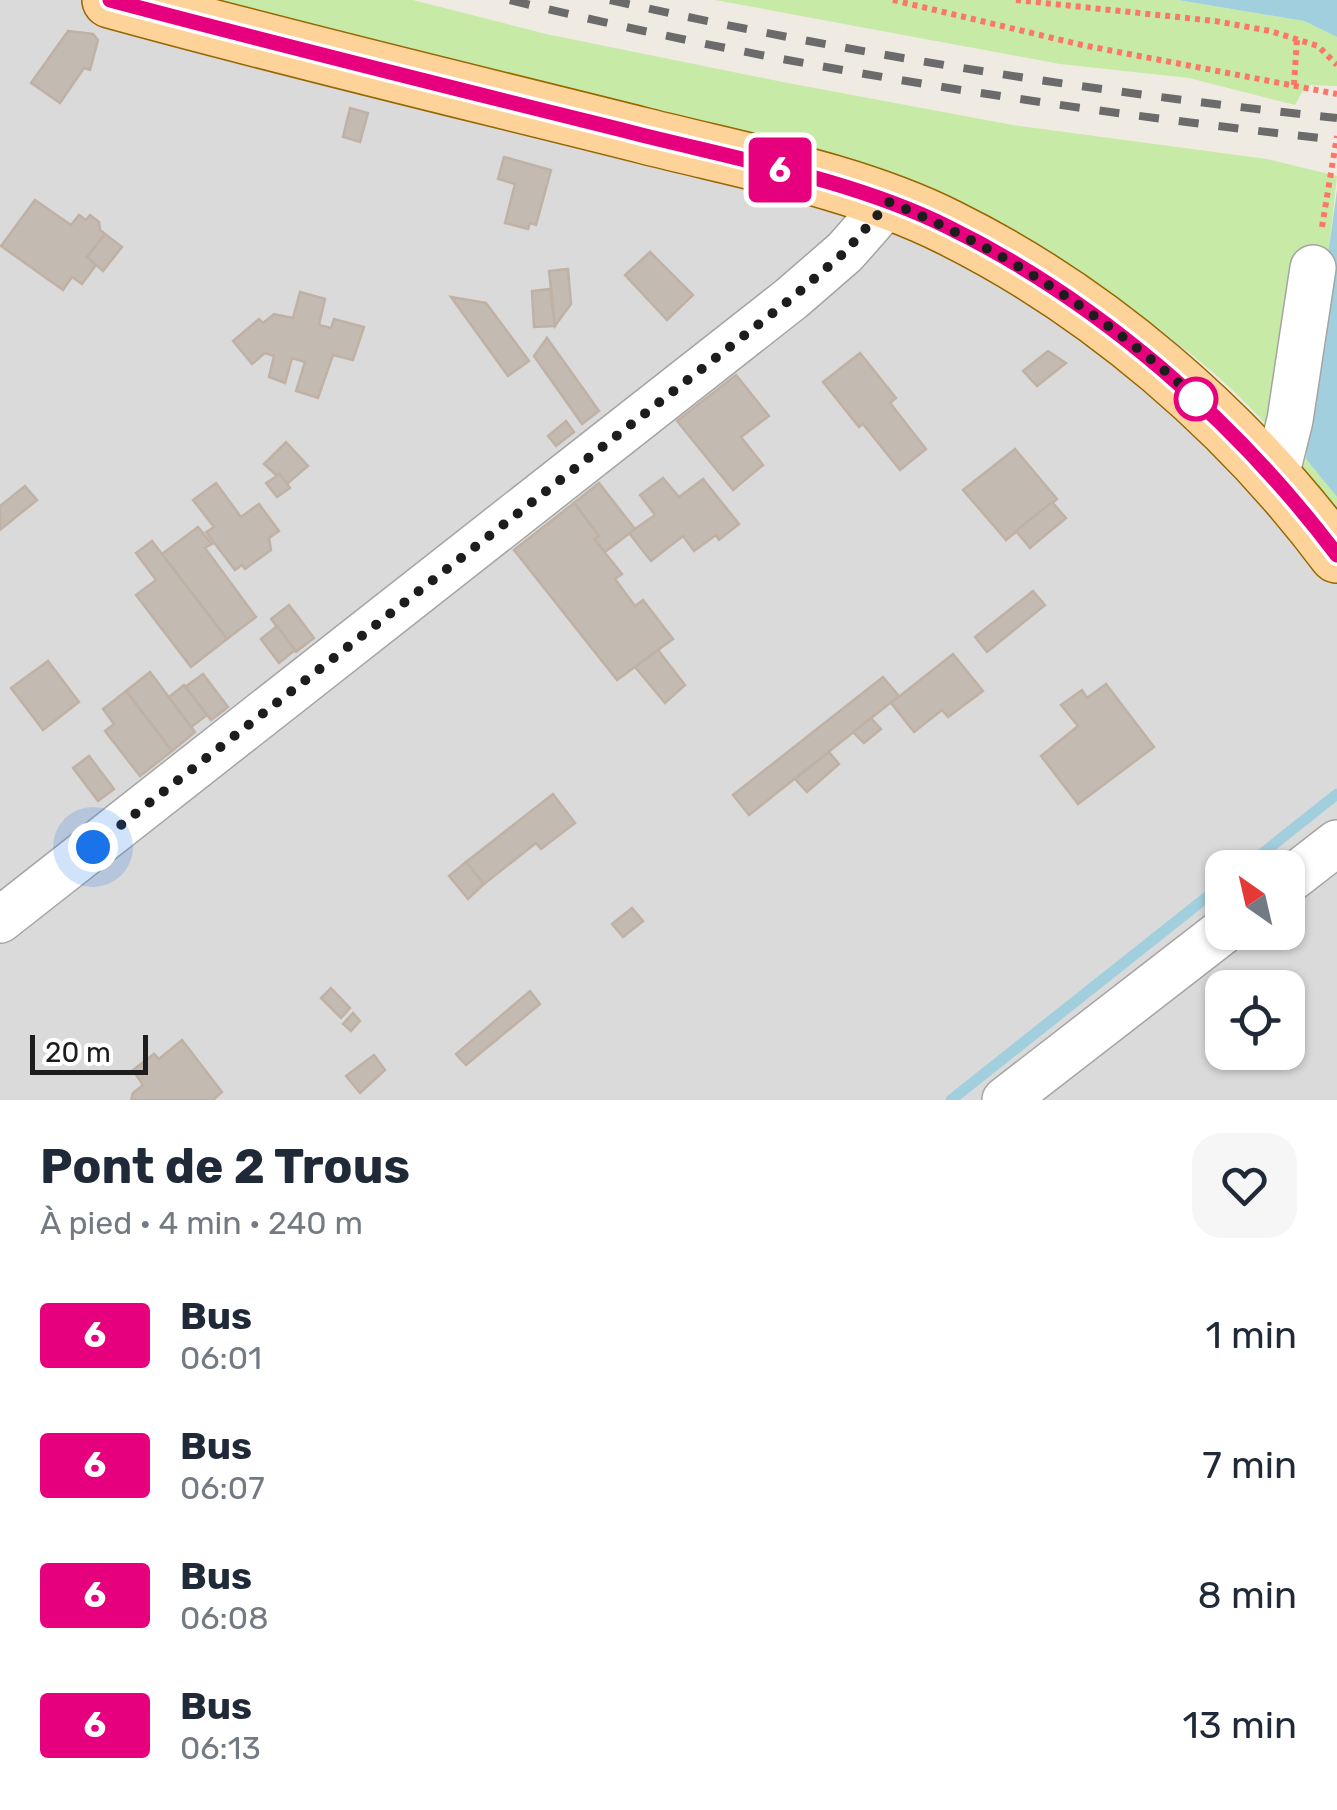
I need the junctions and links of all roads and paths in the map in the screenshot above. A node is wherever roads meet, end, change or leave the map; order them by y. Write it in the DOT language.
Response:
graph roads {
  1 [pos="110,0"];
  2 [pos="893,0"];
  3 [pos="1016,0"];
  4 [pos="1297,38"];
  5 [pos="1337,65"];
  6 [pos="1294,85"];
  7 [pos="1335,94"];
  8 [pos="1337,136"];
  9 [pos="889,202"];
  10 [pos="1314,268"];
  11 [pos="1275,480"];
  12 [pos="1337,555"];
  13 [pos="1337,843"];
  14 [pos="1305,868"];
  15 [pos="0,920"];
  16 [pos="1205,945"];
  17 [pos="1006,1100"];
  1 -- 9 [label="main road"];
  2 -- 6 [label="path"];
  3 -- 4 [label="path"];
  4 -- 5 [label="path"];
  4 -- 6 [label="path"];
  6 -- 7 [label="path"];
  8 -- 10 [label="path"];
  9 -- 11 [label="main road"];
  9 -- 15 [label="street"];
  10 -- 11 [label="street"];
  11 -- 12 [label="main road"];
  13 -- 14 [label="street"];
  16 -- 17 [label="street"];
}
